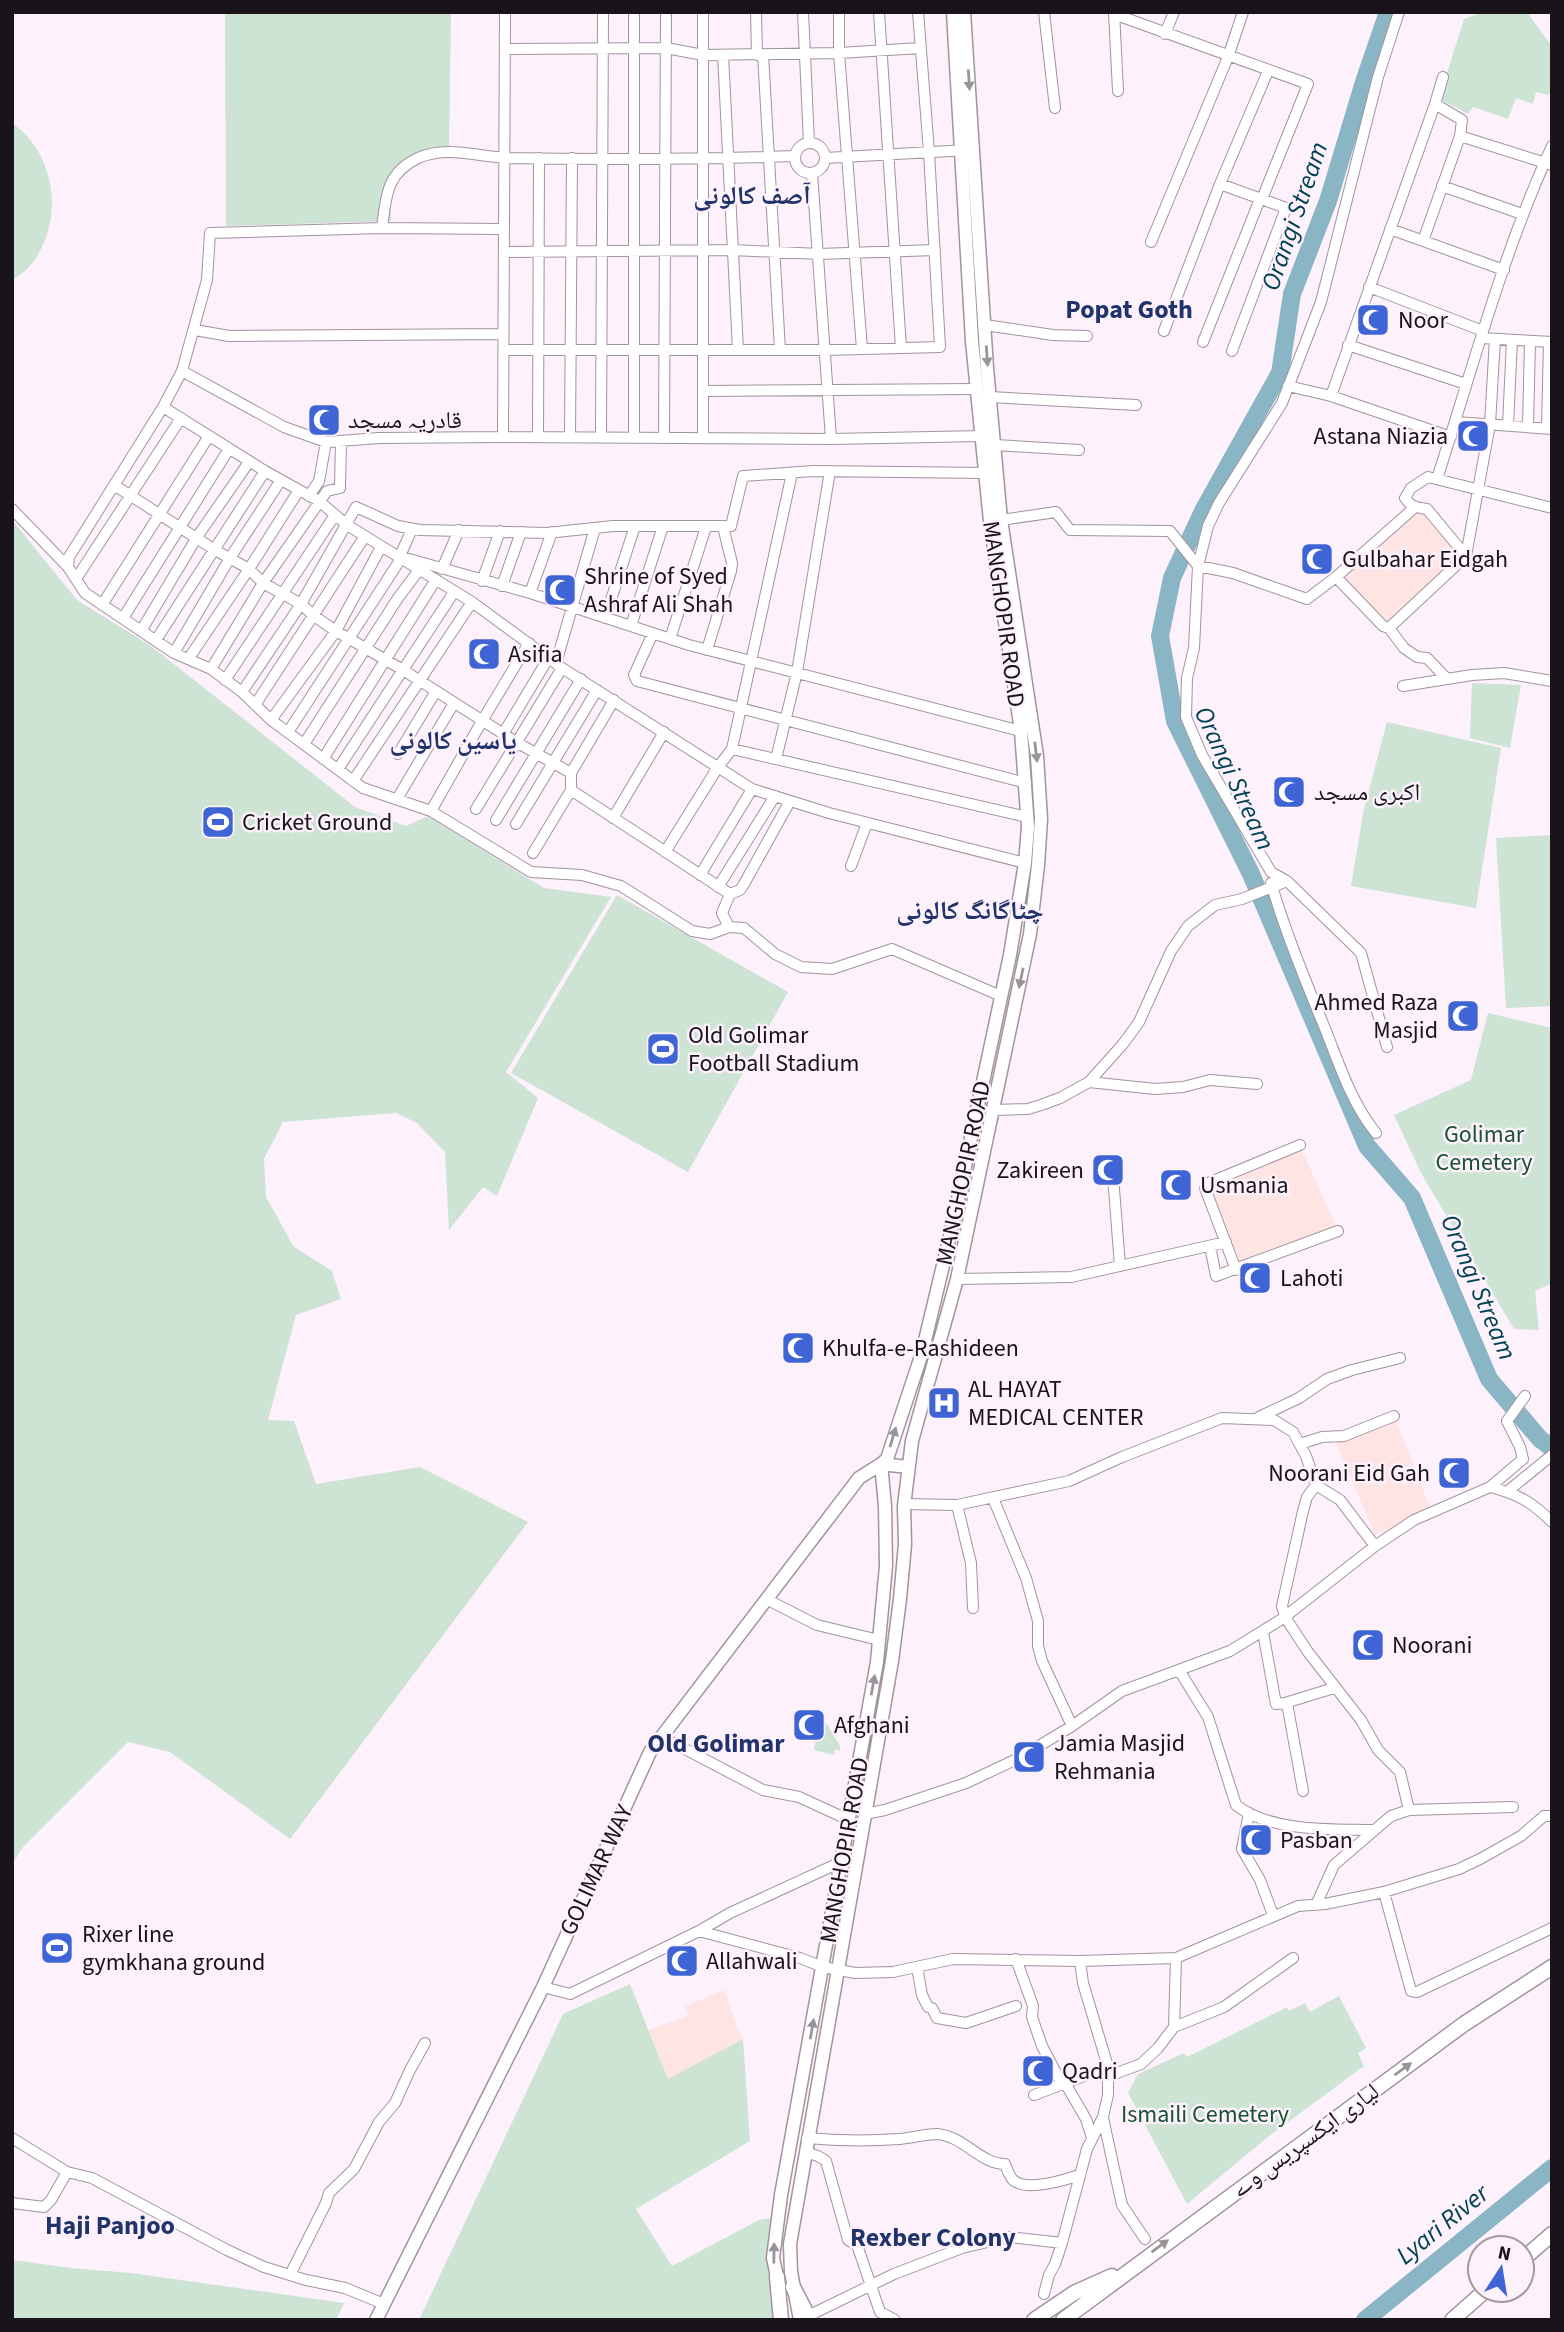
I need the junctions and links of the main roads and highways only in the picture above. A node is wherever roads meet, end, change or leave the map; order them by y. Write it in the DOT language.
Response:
graph roads {
  1 [pos="953,12"];
  2 [pos="964,12"];
  3 [pos="967,150"];
  4 [pos="881,1464"];
  5 [pos="908,1468"];
  6 [pos="1552,1967"];
  7 [pos="1552,2234"];
  8 [pos="1536,2248"];
  9 [pos="1133,2266"];
  10 [pos="777,2277"];
  11 [pos="793,2287"];
  12 [pos="1470,2304"];
  13 [pos="806,2319"];
  14 [pos="376,2320"];
  15 [pos="781,2320"];
  16 [pos="788,2320"];
  17 [pos="1034,2320"];
  18 [pos="1063,2320"];
  19 [pos="1452,2320"];
  1 -- 3 [label="main road, MANGHOPIR ROAD"];
  2 -- 3 [label="main road, MANGHOPIR ROAD, one-way"];
  4 -- 3 [label="main road, MANGHOPIR ROAD, one-way"];
  3 -- 5 [label="main road, MANGHOPIR ROAD, one-way"];
  4 -- 5 [label="main road"];
  10 -- 4 [label="main road, MANGHOPIR ROAD, one-way"];
  4 -- 14 [label="main road, GOLIMAR WAY"];
  5 -- 11 [label="main road, MANGHOPIR ROAD"];
  9 -- 6 [label="highway, لیاری ایکسپریس وے, one-way"];
  7 -- 8 [label="highway"];
  9 -- 17 [label="highway"];
  9 -- 18 [label="highway, لیاری ایکسپریس وے"];
  10 -- 15 [label="highway"];
  10 -- 16 [label="main road, MANGHOPIR ROAD"];
  11 -- 13 [label="highway"];
  12 -- 19 [label="highway"];
}
